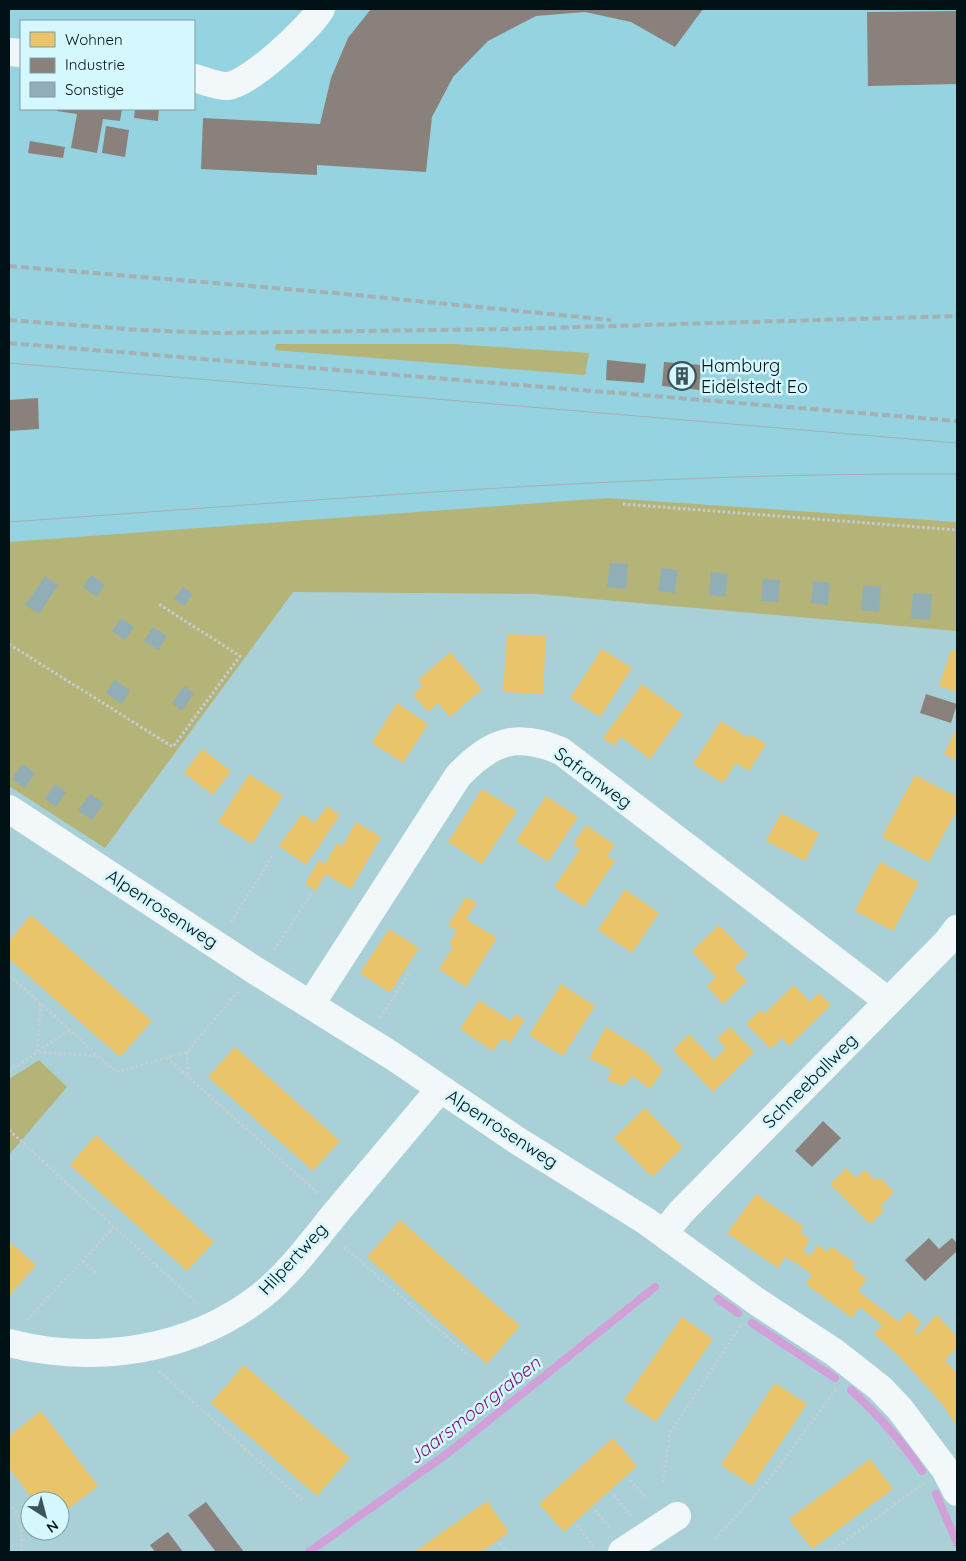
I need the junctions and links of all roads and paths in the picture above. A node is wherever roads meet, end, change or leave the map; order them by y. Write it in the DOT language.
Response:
graph roads {
  1 [pos="321,9"];
  2 [pos="195,78"];
  3 [pos="623,504"];
  4 [pos="957,530"];
  5 [pos="157,603"];
  6 [pos="9,644"];
  7 [pos="9,809"];
  8 [pos="273,855"];
  9 [pos="312,892"];
  10 [pos="231,923"];
  11 [pos="957,929"];
  12 [pos="262,965"];
  13 [pos="410,974"];
  14 [pos="9,975"];
  15 [pos="888,1001"];
  16 [pos="41,1004"];
  17 [pos="310,1004"];
  18 [pos="376,1025"];
  19 [pos="70,1030"];
  20 [pos="37,1052"];
  21 [pos="187,1052"];
  22 [pos="99,1056"];
  23 [pos="166,1058"];
  24 [pos="9,1070"];
  25 [pos="188,1077"];
  26 [pos="440,1089"];
  27 [pos="9,1130"];
  28 [pos="320,1195"];
  29 [pos="115,1226"];
  30 [pos="664,1233"];
  31 [pos="340,1244"];
  32 [pos="83,1261"];
  33 [pos="97,1274"];
  34 [pos="201,1306"];
  35 [pos="745,1318"];
  36 [pos="16,1333"];
  37 [pos="466,1354"];
  38 [pos="155,1368"];
  39 [pos="842,1382"];
  40 [pos="630,1480"];
  41 [pos="926,1481"];
  42 [pos="663,1482"];
  43 [pos="957,1492"];
  44 [pos="614,1495"];
  45 [pos="647,1499"];
  46 [pos="302,1500"];
  47 [pos="9,1504"];
  48 [pos="595,1510"];
  49 [pos="677,1516"];
  50 [pos="633,1519"];
  51 [pos="577,1525"];
  52 [pos="715,1539"];
  53 [pos="500,1543"];
  54 [pos="610,1544"];
  55 [pos="22,1552"];
  56 [pos="506,1552"];
  57 [pos="830,1552"];
  1 -- 2 [label="street"];
  3 -- 4 [label="path"];
  5 -- 6 [label="path"];
  7 -- 12 [label="street, Alpenrosenweg"];
  8 -- 10 [label="path"];
  9 -- 12 [label="path"];
  11 -- 15 [label="street, Schneeballweg"];
  12 -- 17 [label="street, Alpenrosenweg"];
  12 -- 21 [label="path"];
  13 -- 18 [label="path"];
  14 -- 16 [label="path"];
  15 -- 17 [label="street, Safranweg"];
  15 -- 30 [label="street, Schneeballweg"];
  16 -- 19 [label="path"];
  16 -- 20 [label="path"];
  17 -- 26 [label="street, Alpenrosenweg"];
  19 -- 20 [label="path"];
  19 -- 22 [label="path"];
  20 -- 22 [label="path"];
  20 -- 24 [label="path"];
  21 -- 23 [label="path"];
  21 -- 25 [label="path"];
  22 -- 23 [label="path"];
  23 -- 25 [label="path"];
  25 -- 28 [label="path"];
  26 -- 30 [label="street, Alpenrosenweg"];
  26 -- 36 [label="street, Hilpertweg"];
  27 -- 29 [label="path"];
  29 -- 32 [label="path"];
  29 -- 34 [label="path"];
  30 -- 43 [label="street, Alpenrosenweg"];
  31 -- 37 [label="path"];
  32 -- 33 [label="path"];
  32 -- 36 [label="path"];
  35 -- 42 [label="path"];
  38 -- 46 [label="path"];
  39 -- 52 [label="path"];
  40 -- 45 [label="path"];
  41 -- 57 [label="path"];
  44 -- 50 [label="path"];
  47 -- 55 [label="path"];
  48 -- 54 [label="path"];
  49 -- 54 [label="street"];
  51 -- 54 [label="path"];
  53 -- 56 [label="path"];
}
